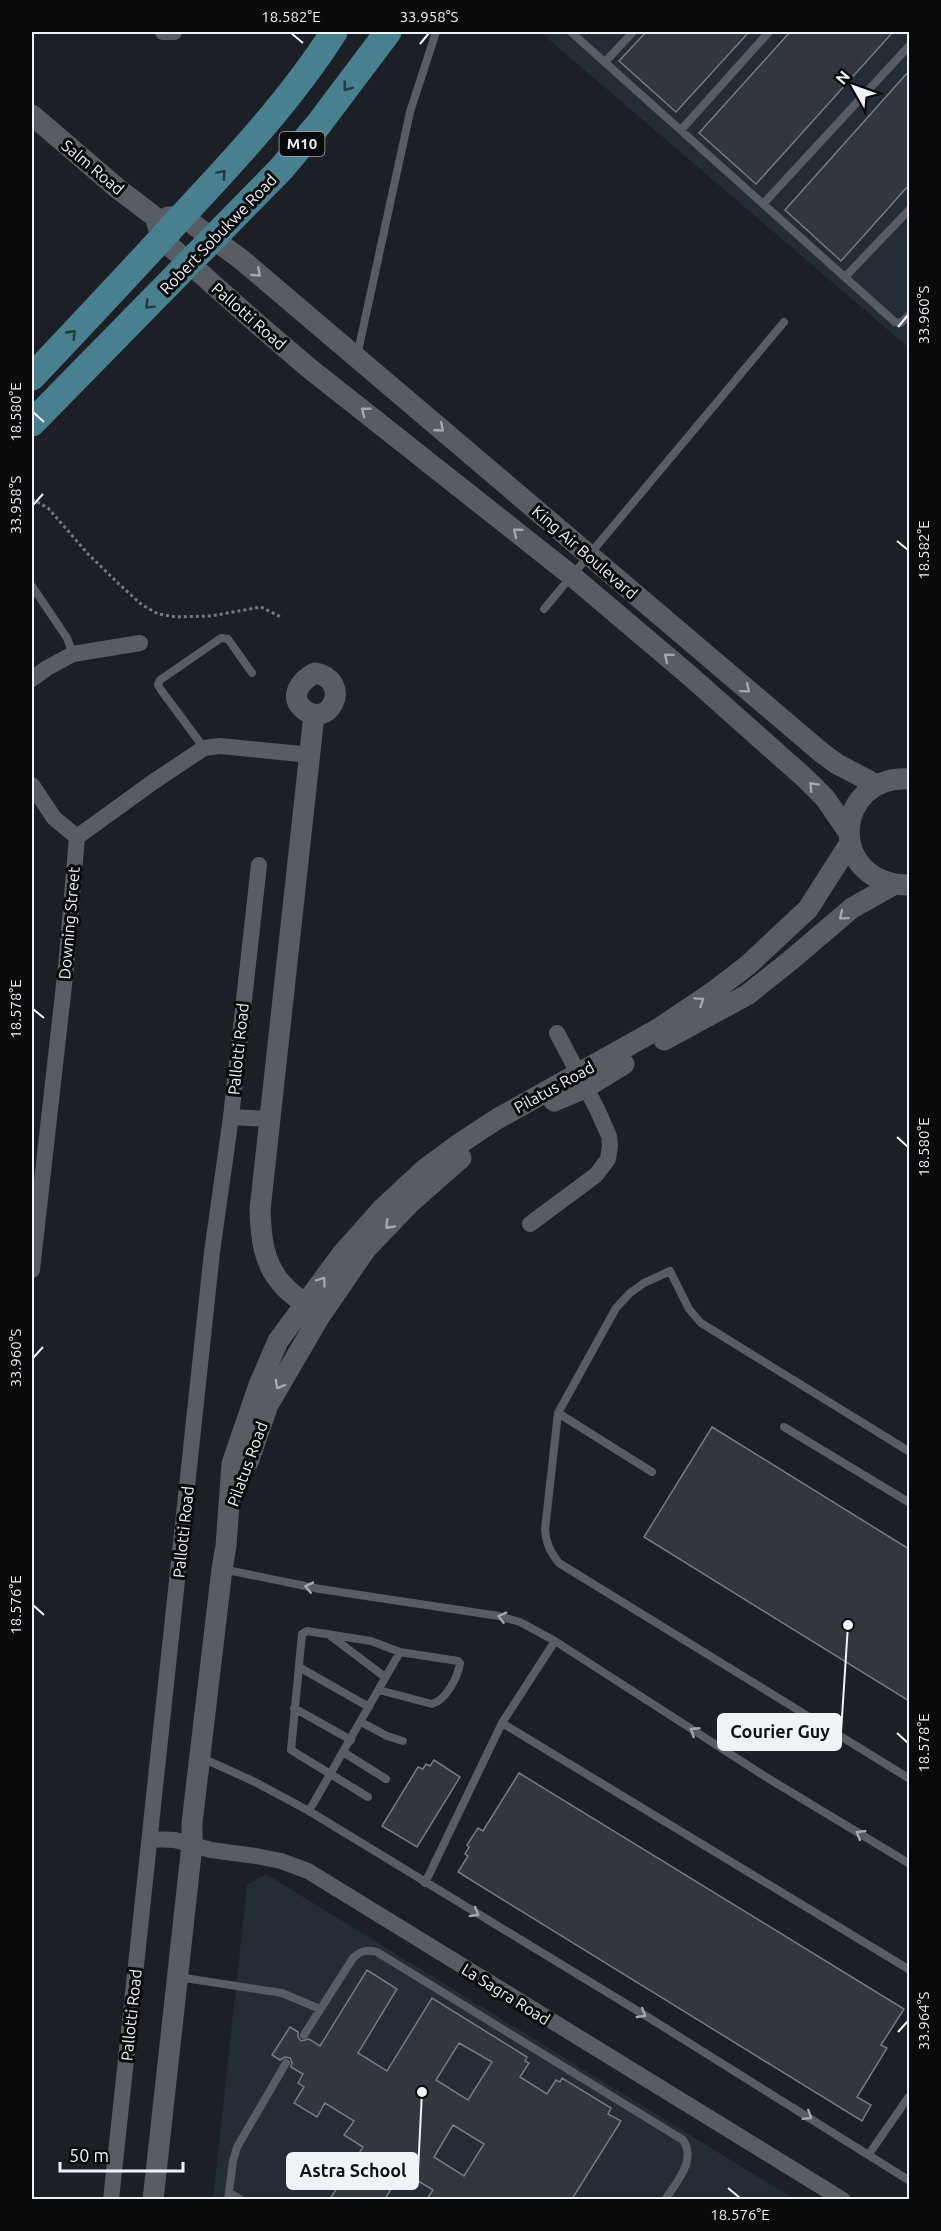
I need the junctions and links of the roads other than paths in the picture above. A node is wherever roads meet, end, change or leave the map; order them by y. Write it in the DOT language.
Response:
graph roads {
  1 [pos="163,32"];
  2 [pos="174,32"];
  3 [pos="334,32"];
  4 [pos="388,32"];
  5 [pos="436,32"];
  6 [pos="571,32"];
  7 [pos="633,32"];
  8 [pos="770,32"];
  9 [pos="909,45"];
  10 [pos="605,62"];
  11 [pos="32,115"];
  12 [pos="681,130"];
  13 [pos="763,204"];
  14 [pos="909,209"];
  15 [pos="166,224"];
  16 [pos="213,239"];
  17 [pos="189,263"];
  18 [pos="845,278"];
  19 [pos="909,314"];
  20 [pos="784,322"];
  21 [pos="356,357"];
  22 [pos="309,368"];
  23 [pos="32,377"];
  24 [pos="32,423"];
  25 [pos="589,556"];
  26 [pos="572,576"];
  27 [pos="32,586"];
  28 [pos="544,609"];
  29 [pos="140,643"];
  30 [pos="73,654"];
  31 [pos="252,673"];
  32 [pos="32,679"];
  33 [pos="314,715"];
  34 [pos="204,748"];
  35 [pos="311,755"];
  36 [pos="909,779"];
  37 [pos="32,785"];
  38 [pos="877,785"];
  39 [pos="77,837"];
  40 [pos="849,838"];
  41 [pos="258,865"];
  42 [pos="901,885"];
  43 [pos="557,1033"];
  44 [pos="582,1081"];
  45 [pos="40,1110"];
  46 [pos="231,1117"];
  47 [pos="270,1119"];
  48 [pos="530,1224"];
  49 [pos="32,1270"];
  50 [pos="313,1310"];
  51 [pos="558,1413"];
  52 [pos="784,1427"];
  53 [pos="909,1452"];
  54 [pos="652,1472"];
  55 [pos="909,1503"];
  56 [pos="222,1569"];
  57 [pos="328,1634"];
  58 [pos="555,1641"];
  59 [pos="400,1652"];
  60 [pos="299,1667"];
  61 [pos="385,1677"];
  62 [pos="379,1690"];
  63 [pos="369,1707"];
  64 [pos="294,1708"];
  65 [pos="361,1722"];
  66 [pos="502,1723"];
  67 [pos="351,1740"];
  68 [pos="403,1741"];
  69 [pos="344,1752"];
  70 [pos="200,1757"];
  71 [pos="330,1774"];
  72 [pos="386,1779"];
  73 [pos="909,1779"];
  74 [pos="368,1797"];
  75 [pos="309,1811"];
  76 [pos="150,1839"];
  77 [pos="192,1845"];
  78 [pos="909,1864"];
  79 [pos="425,1883"];
  80 [pos="909,1970"];
  81 [pos="178,1977"];
  82 [pos="320,2009"];
  83 [pos="303,2036"];
  84 [pos="286,2064"];
  85 [pos="909,2095"];
  86 [pos="869,2154"];
  87 [pos="909,2181"];
  88 [pos="229,2196"];
  89 [pos="111,2199"];
  90 [pos="153,2199"];
  91 [pos="241,2199"];
  92 [pos="665,2199"];
  93 [pos="843,2199"];
  1 -- 2 [label="street"];
  15 -- 3 [label="main road, M10, one-way"];
  4 -- 16 [label="main road, Robert Sobukwe Road / M10, one-way"];
  5 -- 21 [label="lane"];
  6 -- 10 [label="lane"];
  7 -- 10 [label="lane"];
  8 -- 12 [label="lane"];
  9 -- 13 [label="lane"];
  10 -- 12 [label="lane"];
  11 -- 15 [label="street, Salm Road"];
  12 -- 13 [label="lane"];
  13 -- 18 [label="lane"];
  14 -- 18 [label="lane"];
  15 -- 16 [label="street"];
  15 -- 17 [label="street, Salm Road"];
  23 -- 15 [label="main road, M10, one-way"];
  16 -- 17 [label="main road, Robert Sobukwe Road / M10"];
  16 -- 21 [label="street, King Air Boulevard, one-way"];
  17 -- 22 [label="street, Pallotti Road"];
  17 -- 24 [label="main road, Robert Sobukwe Road / M10, one-way"];
  18 -- 19 [label="lane"];
  20 -- 25 [label="lane"];
  21 -- 25 [label="street, King Air Boulevard, one-way"];
  26 -- 22 [label="street, King Air Boulevard, one-way"];
  25 -- 26 [label="lane"];
  25 -- 38 [label="street, King Air Boulevard, one-way"];
  26 -- 28 [label="lane"];
  40 -- 26 [label="street, King Air Boulevard, one-way"];
  27 -- 30 [label="lane"];
  29 -- 30 [label="street"];
  30 -- 32 [label="street"];
  31 -- 34 [label="lane"];
  33 -- 35 [label="street"];
  34 -- 35 [label="street"];
  34 -- 39 [label="street"];
  35 -- 47 [label="street"];
  36 -- 38 [label="street"];
  37 -- 39 [label="street"];
  38 -- 40 [label="street, Pilatus Road"];
  39 -- 45 [label="street, Downing Street"];
  40 -- 42 [label="street, King Air Boulevard"];
  44 -- 40 [label="street, Pilatus Road, one-way"];
  41 -- 46 [label="street, Pallotti Road"];
  42 -- 44 [label="street, Pilatus Road, one-way"];
  43 -- 44 [label="street"];
  44 -- 48 [label="street"];
  44 -- 50 [label="street, Pilatus Road"];
  45 -- 49 [label="street, Downing Street"];
  46 -- 47 [label="street"];
  46 -- 76 [label="street, Pallotti Road"];
  47 -- 50 [label="street"];
  50 -- 56 [label="street, Pilatus Road"];
  51 -- 53 [label="lane"];
  51 -- 54 [label="lane"];
  51 -- 73 [label="lane"];
  52 -- 55 [label="lane"];
  58 -- 56 [label="lane, one-way"];
  56 -- 70 [label="street"];
  57 -- 59 [label="lane"];
  57 -- 60 [label="lane"];
  57 -- 61 [label="lane"];
  58 -- 66 [label="lane"];
  78 -- 58 [label="lane, one-way"];
  59 -- 61 [label="lane"];
  59 -- 62 [label="lane"];
  60 -- 63 [label="lane"];
  60 -- 64 [label="lane"];
  61 -- 62 [label="lane"];
  62 -- 63 [label="lane"];
  63 -- 65 [label="lane"];
  64 -- 67 [label="lane"];
  64 -- 71 [label="lane"];
  65 -- 67 [label="lane"];
  65 -- 68 [label="lane"];
  66 -- 79 [label="lane"];
  66 -- 80 [label="lane"];
  67 -- 69 [label="lane"];
  69 -- 71 [label="lane"];
  69 -- 72 [label="lane"];
  70 -- 75 [label="lane"];
  70 -- 77 [label="street"];
  71 -- 74 [label="lane"];
  71 -- 75 [label="lane"];
  75 -- 79 [label="lane"];
  76 -- 77 [label="street, La Sagra Road"];
  76 -- 89 [label="street, Pallotti Road"];
  77 -- 81 [label="street"];
  77 -- 93 [label="street, La Sagra Road"];
  79 -- 86 [label="lane, one-way"];
  81 -- 82 [label="lane"];
  81 -- 90 [label="street"];
  82 -- 83 [label="lane"];
  82 -- 92 [label="lane"];
  84 -- 88 [label="lane"];
  85 -- 86 [label="lane"];
  86 -- 87 [label="lane"];
  88 -- 91 [label="lane"];
}
